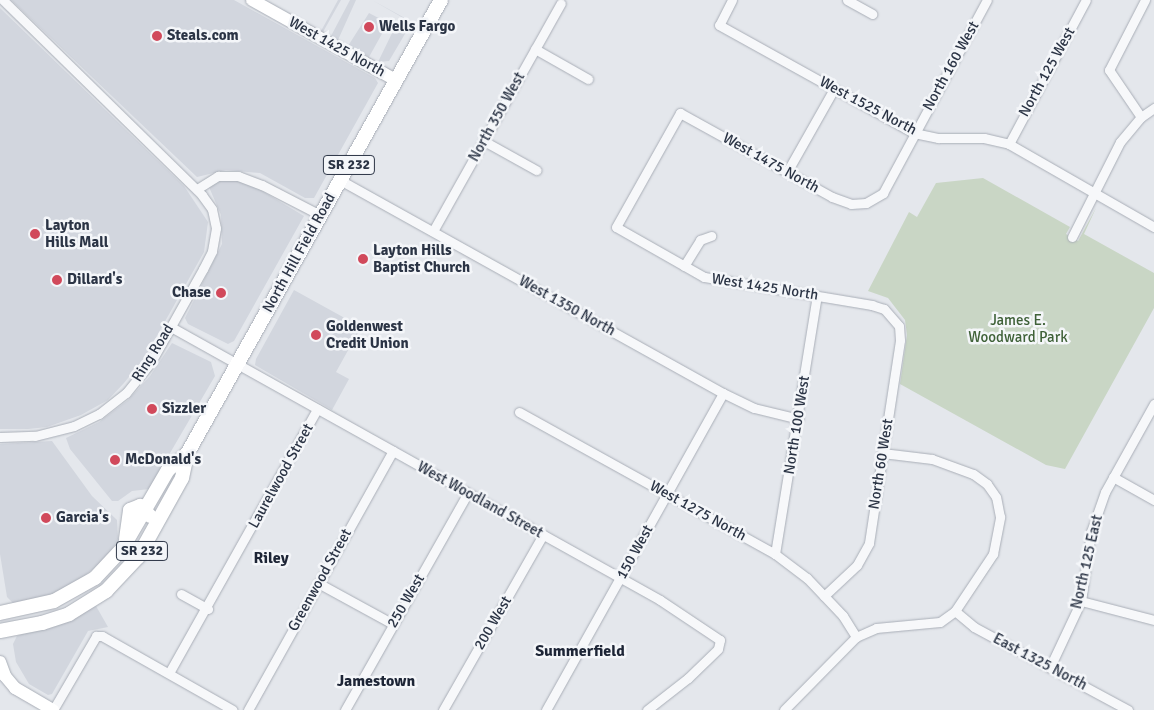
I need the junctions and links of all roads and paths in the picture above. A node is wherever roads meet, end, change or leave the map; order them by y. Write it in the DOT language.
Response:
graph roads {
  1 [pos="3,0"];
  2 [pos="252,0"];
  3 [pos="441,0"];
  4 [pos="732,0"];
  5 [pos="847,0"];
  6 [pos="987,0"];
  7 [pos="1086,0"];
  8 [pos="1145,0"];
  9 [pos="561,3"];
  10 [pos="872,14"];
  11 [pos="535,49"];
  12 [pos="588,79"];
  13 [pos="396,80"];
  14 [pos="834,89"];
  15 [pos="1154,108"];
  16 [pos="1141,117"];
  17 [pos="914,133"];
  18 [pos="484,141"];
  19 [pos="1009,144"];
  20 [pos="536,170"];
  21 [pos="787,172"];
  22 [pos="340,180"];
  23 [pos="197,189"];
  24 [pos="1094,195"];
  25 [pos="866,203"];
  26 [pos="320,215"];
  27 [pos="616,227"];
  28 [pos="1154,227"];
  29 [pos="433,231"];
  30 [pos="710,236"];
  31 [pos="1072,237"];
  32 [pos="684,266"];
  33 [pos="817,296"];
  34 [pos="894,317"];
  35 [pos="170,327"];
  36 [pos="237,365"];
  37 [pos="723,393"];
  38 [pos="1154,404"];
  39 [pos="317,408"];
  40 [pos="519,412"];
  41 [pos="799,419"];
  42 [pos="0,437"];
  43 [pos="393,451"];
  44 [pos="882,453"];
  45 [pos="187,454"];
  46 [pos="1114,477"];
  47 [pos="468,493"];
  48 [pos="667,494"];
  49 [pos="1154,500"];
  50 [pos="146,509"];
  51 [pos="543,535"];
  52 [pos="775,554"];
  53 [pos="620,578"];
  54 [pos="318,583"];
  55 [pos="77,590"];
  56 [pos="181,594"];
  57 [pos="824,596"];
  58 [pos="1081,601"];
  59 [pos="82,607"];
  60 [pos="208,609"];
  61 [pos="955,611"];
  62 [pos="0,614"];
  63 [pos="1154,620"];
  64 [pos="393,624"];
  65 [pos="2,633"];
  66 [pos="856,637"];
  67 [pos="0,662"];
  68 [pos="1050,667"];
  69 [pos="169,673"];
  70 [pos="49,709"];
  71 [pos="234,710"];
  72 [pos="248,710"];
  73 [pos="344,710"];
  74 [pos="443,710"];
  75 [pos="546,710"];
  76 [pos="647,710"];
  77 [pos="784,710"];
  78 [pos="1128,710"];
  1 -- 23 [label="street, Ring Road"];
  2 -- 13 [label="street, West 1425 North"];
  3 -- 13 [label="main road, North Hill Field Road / SR 232"];
  4 -- 14 [label="street, West 1525 North"];
  5 -- 10 [label="street"];
  6 -- 17 [label="street, North 160 West"];
  7 -- 19 [label="street, North 125 West"];
  8 -- 16 [label="street"];
  9 -- 11 [label="street, North 350 West"];
  11 -- 12 [label="street"];
  11 -- 18 [label="street, North 350 West"];
  13 -- 22 [label="main road, North Hill Field Road / SR 232"];
  14 -- 17 [label="street, West 1525 North"];
  14 -- 21 [label="street"];
  15 -- 16 [label="street"];
  16 -- 24 [label="street"];
  17 -- 19 [label="street, West 1525 North"];
  17 -- 25 [label="street, North 160 West"];
  18 -- 20 [label="street"];
  18 -- 29 [label="street, North 350 West"];
  19 -- 24 [label="street, West 1525 North"];
  21 -- 25 [label="street, West 1475 North"];
  21 -- 27 [label="street, West 1475 North"];
  22 -- 26 [label="main road, North Hill Field Road / SR 232"];
  22 -- 29 [label="street, West 1350 North"];
  23 -- 26 [label="street"];
  23 -- 35 [label="street, Ring Road"];
  24 -- 28 [label="street, West 1525 North"];
  24 -- 31 [label="street"];
  26 -- 36 [label="main road, North Hill Field Road / SR 232"];
  27 -- 32 [label="street, West 1425 North"];
  29 -- 37 [label="street, West 1350 North"];
  30 -- 32 [label="street"];
  32 -- 33 [label="street, West 1425 North"];
  33 -- 34 [label="street, West 1425 North"];
  33 -- 41 [label="street, North 100 West"];
  34 -- 44 [label="street, North 60 West"];
  35 -- 36 [label="street, West Woodland Street"];
  35 -- 42 [label="street, Ring Road"];
  36 -- 39 [label="street, West Woodland Street"];
  36 -- 45 [label="main road, North Hill Field Road / SR 232"];
  37 -- 41 [label="street, West 1350 North"];
  37 -- 48 [label="street, 150 West"];
  38 -- 46 [label="street, North 125 East"];
  39 -- 43 [label="street, West Woodland Street"];
  39 -- 60 [label="street, Laurelwood Street"];
  40 -- 48 [label="street, West 1275 North"];
  41 -- 52 [label="street, North 100 West"];
  43 -- 47 [label="street, West Woodland Street"];
  43 -- 54 [label="street, Greenwood Street"];
  44 -- 57 [label="street, North 60 West"];
  44 -- 61 [label="street"];
  45 -- 50 [label="main road, SR 232"];
  45 -- 59 [label="main road, SR 232"];
  46 -- 49 [label="street"];
  46 -- 58 [label="street, North 125 East"];
  47 -- 51 [label="street, West Woodland Street"];
  47 -- 64 [label="street, 250 West"];
  48 -- 52 [label="street, West 1275 North"];
  48 -- 53 [label="street, 150 West"];
  50 -- 55 [label="main road, SR 232"];
  50 -- 59 [label="main road"];
  51 -- 53 [label="street, West Woodland Street"];
  51 -- 74 [label="street, 200 West"];
  52 -- 57 [label="street, West 1275 North"];
  53 -- 75 [label="street, 150 West"];
  53 -- 76 [label="street, West Woodland Street"];
  54 -- 64 [label="street"];
  54 -- 72 [label="street, Greenwood Street"];
  55 -- 62 [label="main road, SR 232"];
  55 -- 65 [label="main road"];
  56 -- 60 [label="street"];
  57 -- 66 [label="street, West 1275 North"];
  58 -- 63 [label="street"];
  58 -- 68 [label="street, North 125 East"];
  59 -- 65 [label="main road, SR 232"];
  60 -- 69 [label="street, Laurelwood Street"];
  61 -- 66 [label="street"];
  61 -- 68 [label="street, East 1325 North"];
  64 -- 73 [label="street, 250 West"];
  66 -- 77 [label="street"];
  67 -- 70 [label="street"];
  68 -- 78 [label="street, East 1325 North"];
  69 -- 70 [label="street"];
  69 -- 71 [label="street"];
}
